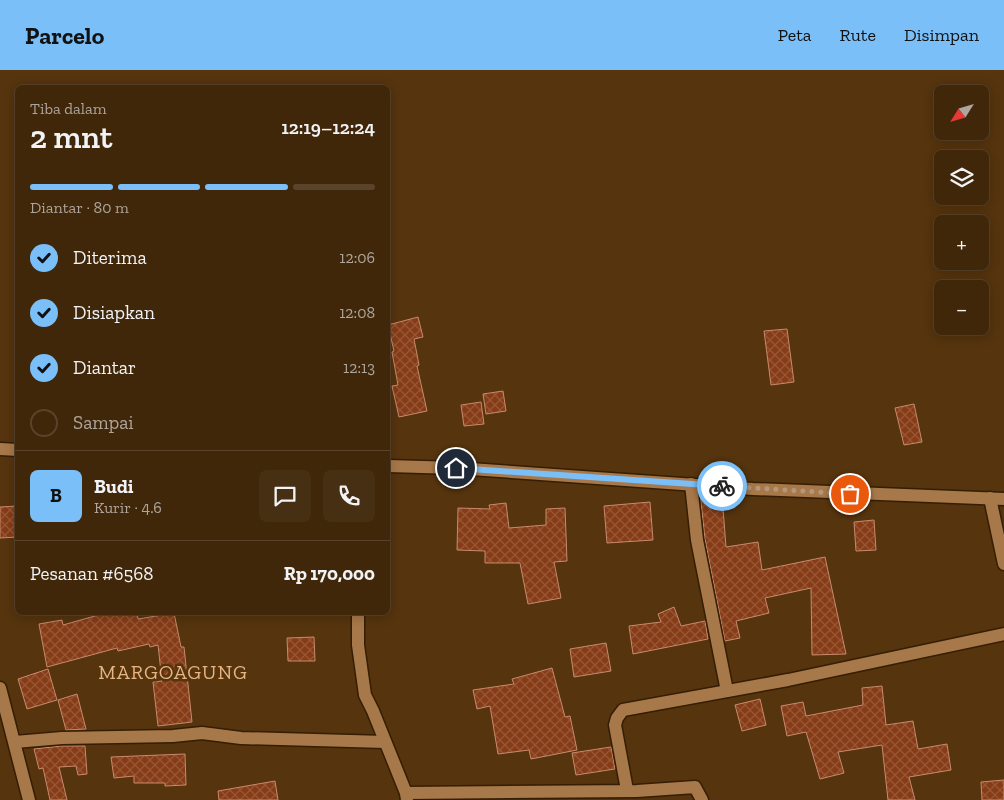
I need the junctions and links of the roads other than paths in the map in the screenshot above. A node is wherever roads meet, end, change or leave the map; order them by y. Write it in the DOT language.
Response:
graph roads {
  1 [pos="0,449"];
  2 [pos="15,450"];
  3 [pos="390,466"];
  4 [pos="691,484"];
  5 [pos="990,498"];
  6 [pos="1004,499"];
  7 [pos="1004,564"];
  8 [pos="358,615"];
  9 [pos="1004,634"];
  10 [pos="0,688"];
  11 [pos="727,691"];
  12 [pos="15,742"];
  13 [pos="385,742"];
  14 [pos="627,790"];
  15 [pos="407,796"];
  16 [pos="29,800"];
  17 [pos="702,800"];
  1 -- 2 [label="street"];
  3 -- 4 [label="street"];
  4 -- 5 [label="street"];
  4 -- 11 [label="street"];
  5 -- 6 [label="street"];
  5 -- 7 [label="street"];
  8 -- 13 [label="street"];
  9 -- 11 [label="street"];
  10 -- 12 [label="street"];
  11 -- 14 [label="street"];
  12 -- 13 [label="street"];
  12 -- 16 [label="street"];
  13 -- 15 [label="street"];
  14 -- 15 [label="street"];
  14 -- 17 [label="street"];
}
